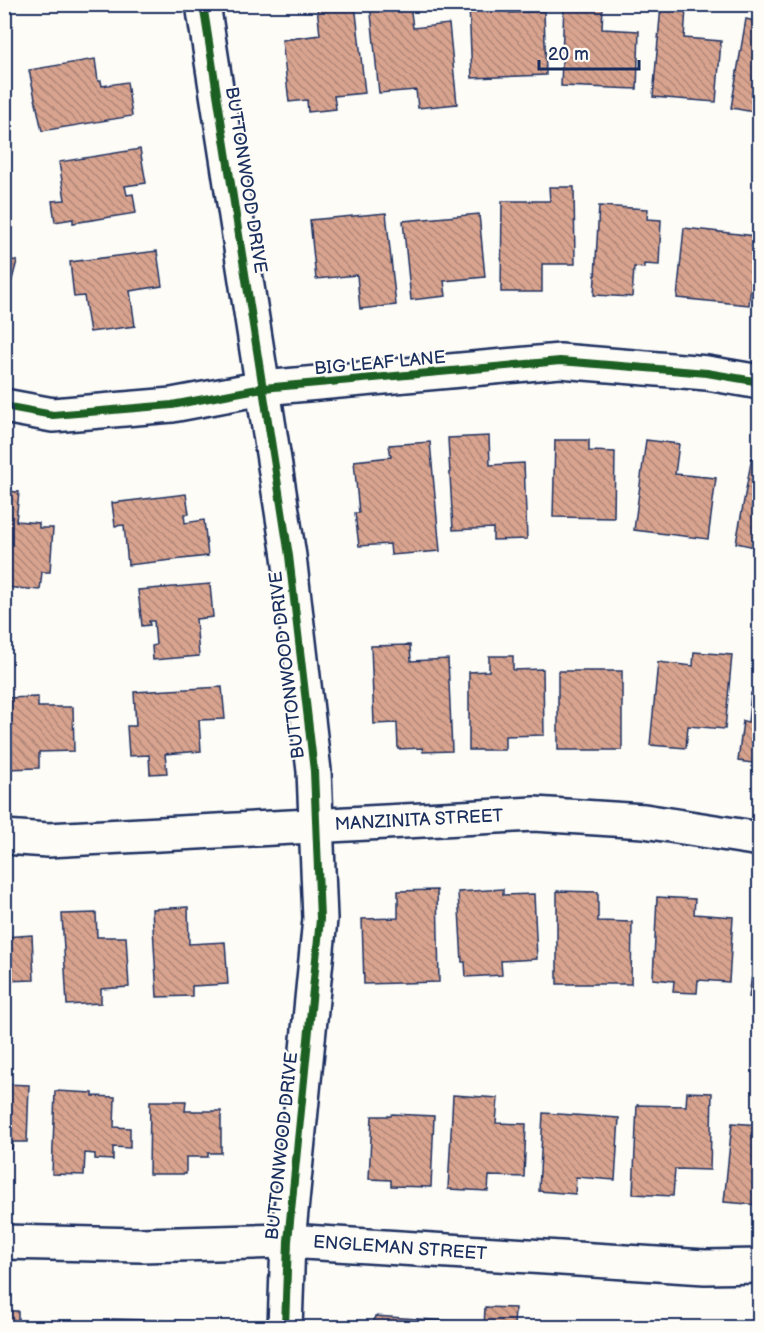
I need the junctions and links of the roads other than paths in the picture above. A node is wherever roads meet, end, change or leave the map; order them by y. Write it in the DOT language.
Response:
graph roads {
  1 [pos="203,4"];
  2 [pos="759,382"];
  3 [pos="264,388"];
  4 [pos="4,406"];
  5 [pos="317,826"];
  6 [pos="4,837"];
  7 [pos="759,839"];
  8 [pos="288,1240"];
  9 [pos="4,1242"];
  10 [pos="759,1266"];
  11 [pos="285,1328"];
  1 -- 3 [label="street, BUTTONWOOD DRIVE"];
  2 -- 3 [label="street, BIG LEAF LANE"];
  3 -- 4 [label="street, BIG LEAF LANE"];
  3 -- 5 [label="street, BUTTONWOOD DRIVE"];
  5 -- 6 [label="street, MANZINITA STREET"];
  5 -- 7 [label="street, MANZINITA STREET"];
  5 -- 8 [label="street, BUTTONWOOD DRIVE"];
  8 -- 9 [label="street, ENGLEMAN STREET"];
  8 -- 10 [label="street, ENGLEMAN STREET"];
  8 -- 11 [label="street, BUTTONWOOD DRIVE"];
}
